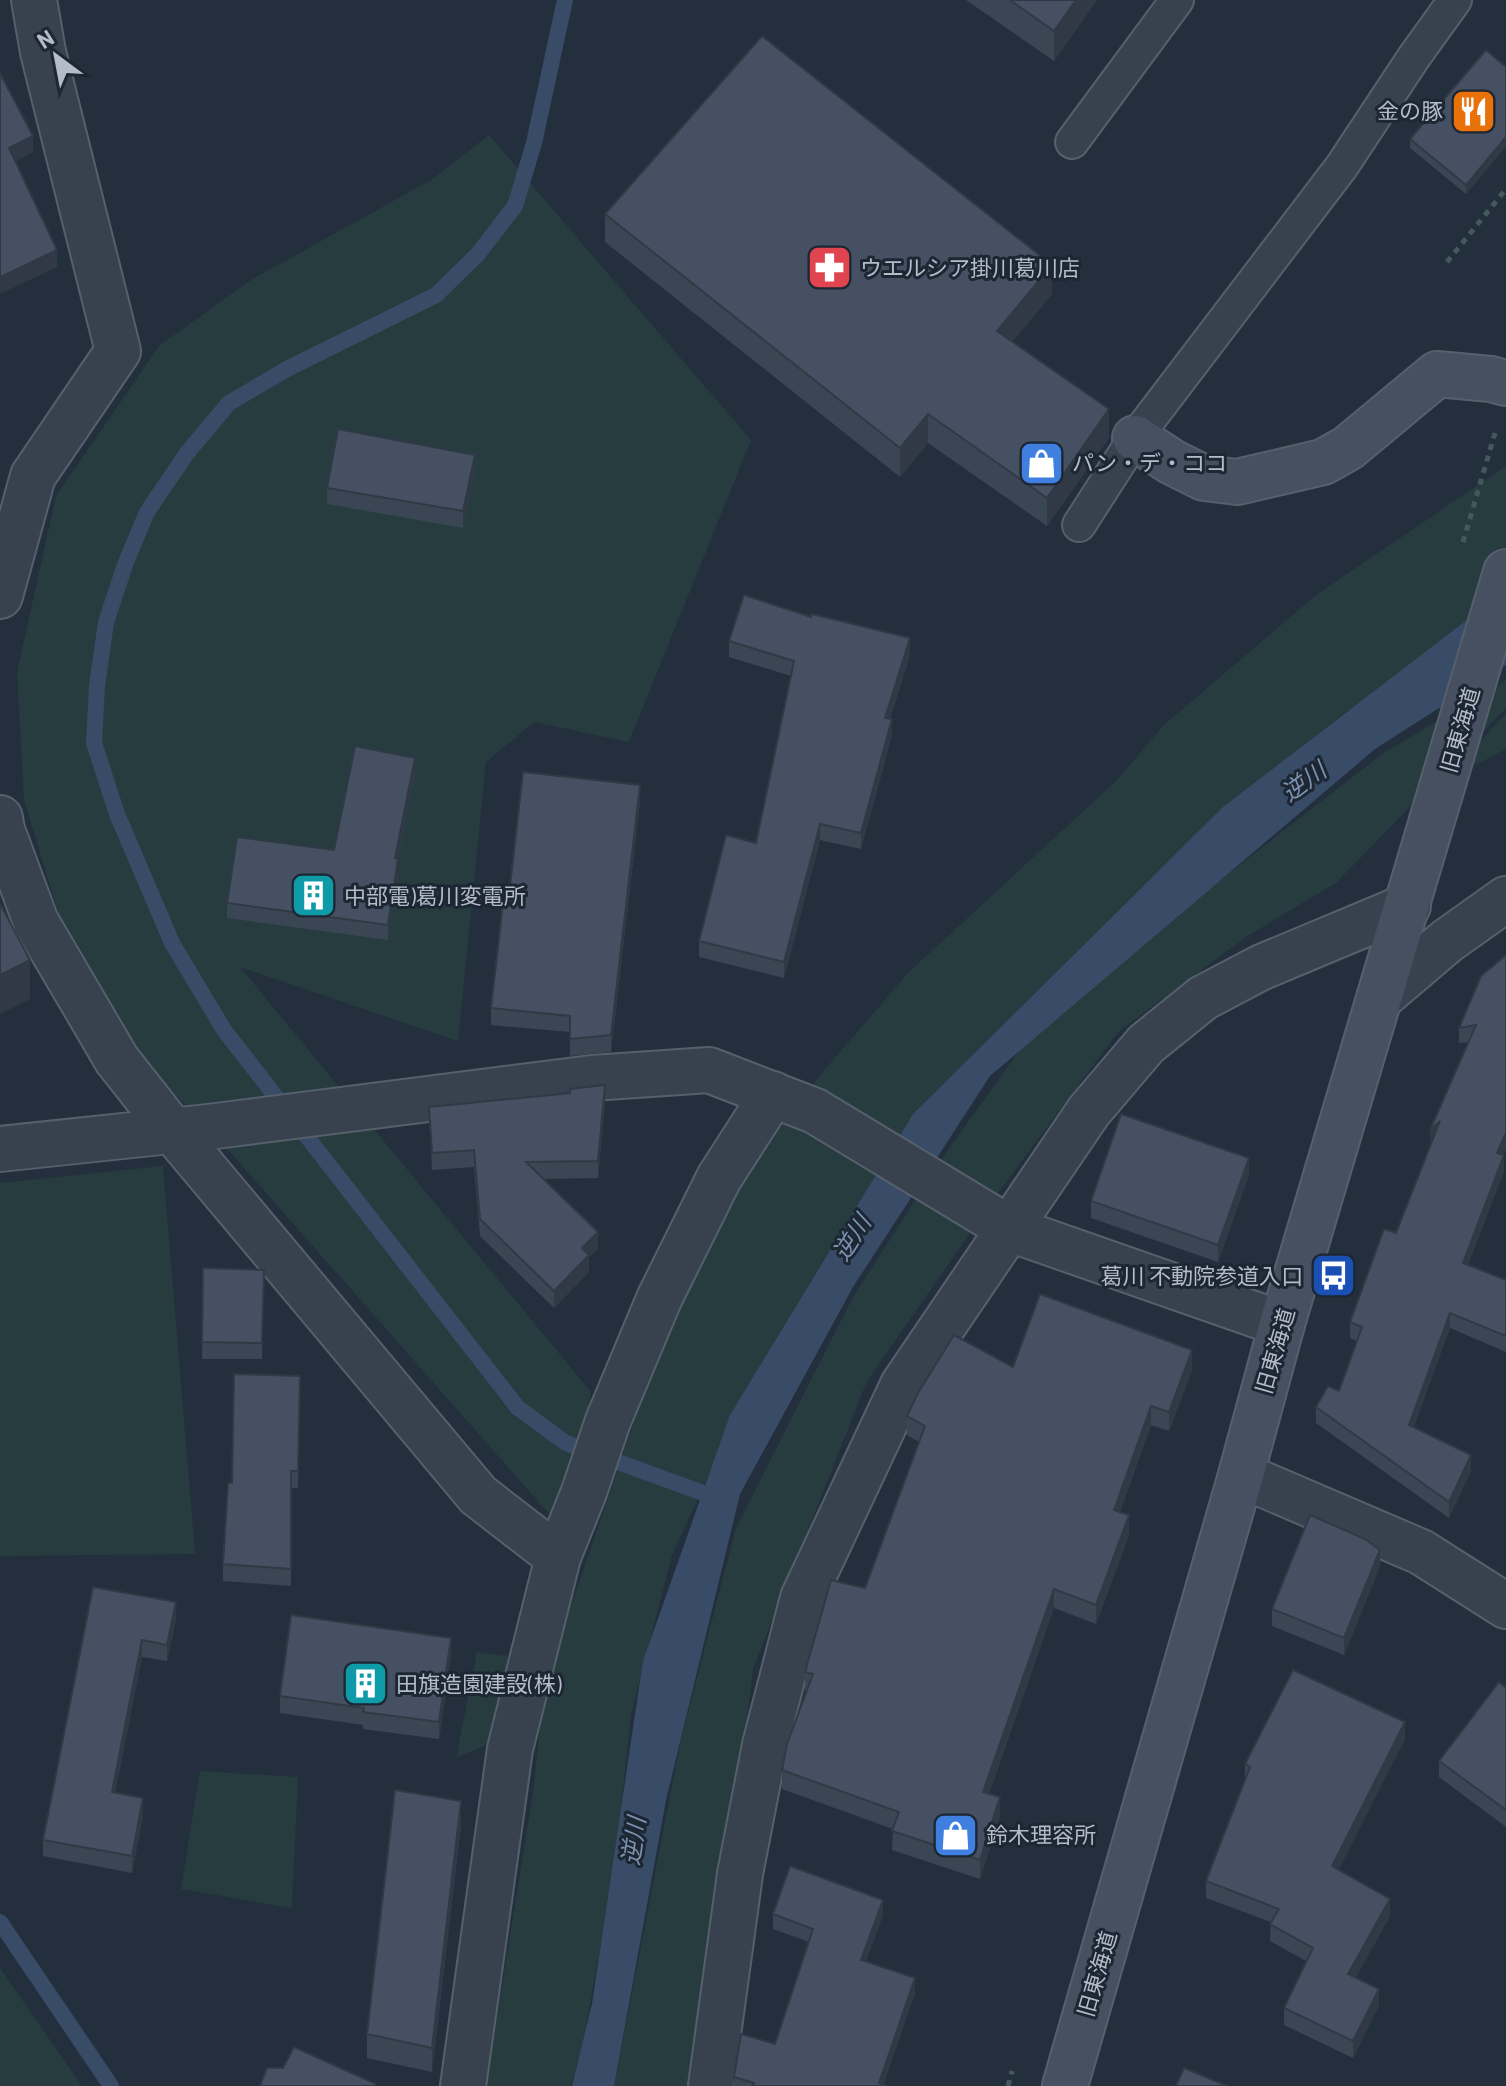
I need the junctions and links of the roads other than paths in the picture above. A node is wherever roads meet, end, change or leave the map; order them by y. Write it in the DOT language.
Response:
graph roads {
  1 [pos="34,0"];
  2 [pos="1177,0"];
  3 [pos="1455,0"];
  4 [pos="1072,142"];
  5 [pos="1506,383"];
  6 [pos="1135,438"];
  7 [pos="1079,525"];
  8 [pos="1506,572"];
  9 [pos="0,596"];
  10 [pos="0,818"];
  11 [pos="1506,899"];
  12 [pos="1408,906"];
  13 [pos="1380,998"];
  14 [pos="773,1094"];
  15 [pos="173,1131"];
  16 [pos="0,1149"];
  17 [pos="996,1221"];
  18 [pos="1282,1324"];
  19 [pos="1241,1475"];
  20 [pos="558,1557"];
  21 [pos="1506,1606"];
  22 [pos="463,2086"];
  23 [pos="711,2086"];
  24 [pos="1065,2086"];
  1 -- 9 [label="street"];
  2 -- 4 [label="lane"];
  3 -- 6 [label="lane"];
  5 -- 6 [label="street"];
  6 -- 7 [label="lane"];
  8 -- 12 [label="street, 旧東海道"];
  10 -- 15 [label="street"];
  11 -- 13 [label="street"];
  12 -- 13 [label="street, 旧東海道"];
  12 -- 17 [label="street"];
  13 -- 18 [label="street, 旧東海道"];
  14 -- 15 [label="street"];
  14 -- 17 [label="street"];
  14 -- 20 [label="street"];
  15 -- 16 [label="street"];
  15 -- 20 [label="street"];
  17 -- 18 [label="street"];
  17 -- 23 [label="street"];
  18 -- 19 [label="street, 旧東海道"];
  19 -- 21 [label="street"];
  19 -- 24 [label="street, 旧東海道"];
  20 -- 22 [label="street"];
}
